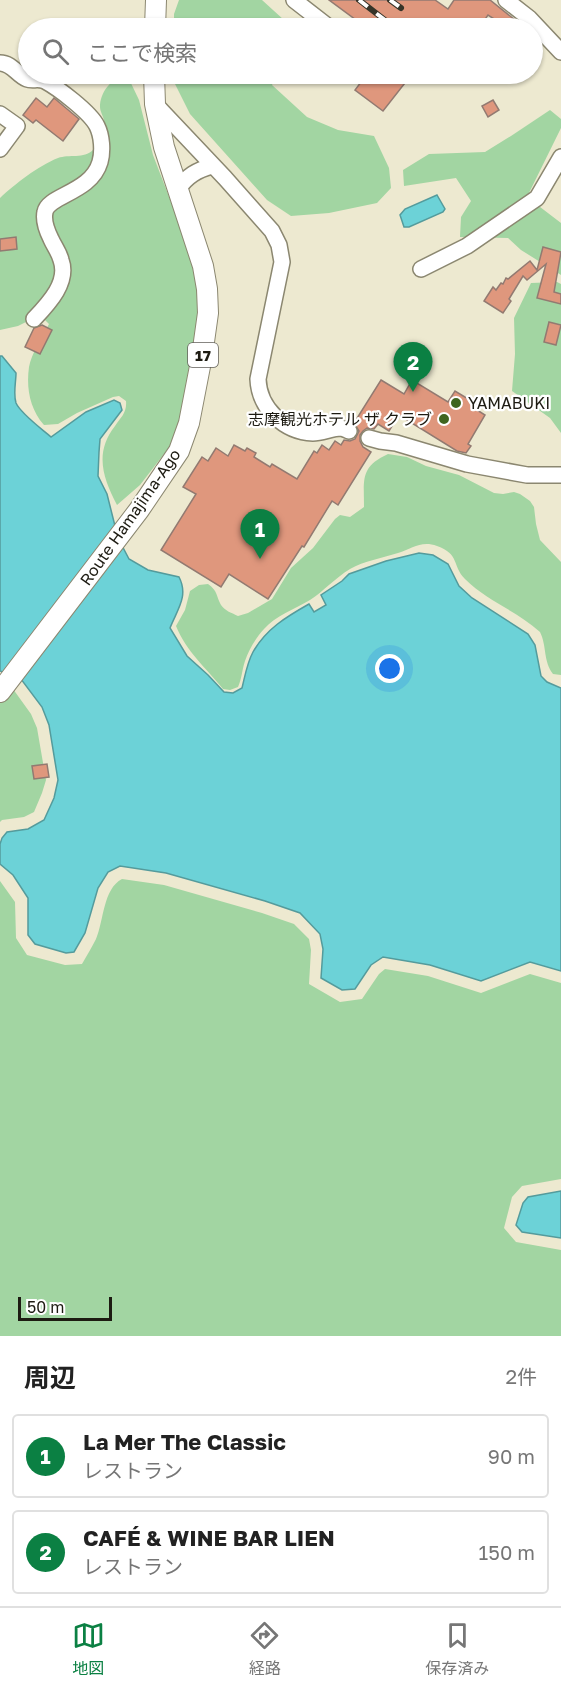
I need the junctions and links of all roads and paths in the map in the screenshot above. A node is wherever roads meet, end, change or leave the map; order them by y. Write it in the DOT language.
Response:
graph roads {
  1 [pos="156,0"];
  2 [pos="294,0"];
  3 [pos="506,0"];
  4 [pos="155,18"];
  5 [pos="317,18"];
  6 [pos="529,18"];
  7 [pos="543,33"];
  8 [pos="561,52"];
  9 [pos="0,63"];
  10 [pos="18,72"];
  11 [pos="48,84"];
  12 [pos="154,84"];
  13 [pos="155,104"];
  14 [pos="0,114"];
  15 [pos="0,149"];
  16 [pos="561,157"];
  17 [pos="212,166"];
  18 [pos="178,189"];
  19 [pos="421,269"];
  20 [pos="34,319"];
  21 [pos="350,431"];
  22 [pos="369,438"];
  23 [pos="561,475"];
  24 [pos="0,692"];
  1 -- 4 [label="main road"];
  2 -- 5 [label="street"];
  3 -- 6 [label="street"];
  7 -- 8 [label="street"];
  9 -- 10 [label="street"];
  11 -- 20 [label="street"];
  12 -- 13 [label="main road, Route Hamajima-Ago / 17"];
  13 -- 17 [label="street"];
  13 -- 18 [label="main road, Route Hamajima-Ago / 17"];
  14 -- 15 [label="street"];
  16 -- 19 [label="street"];
  17 -- 18 [label="street"];
  17 -- 21 [label="street"];
  18 -- 24 [label="main road, Route Hamajima-Ago / 17"];
  22 -- 23 [label="street"];
}
